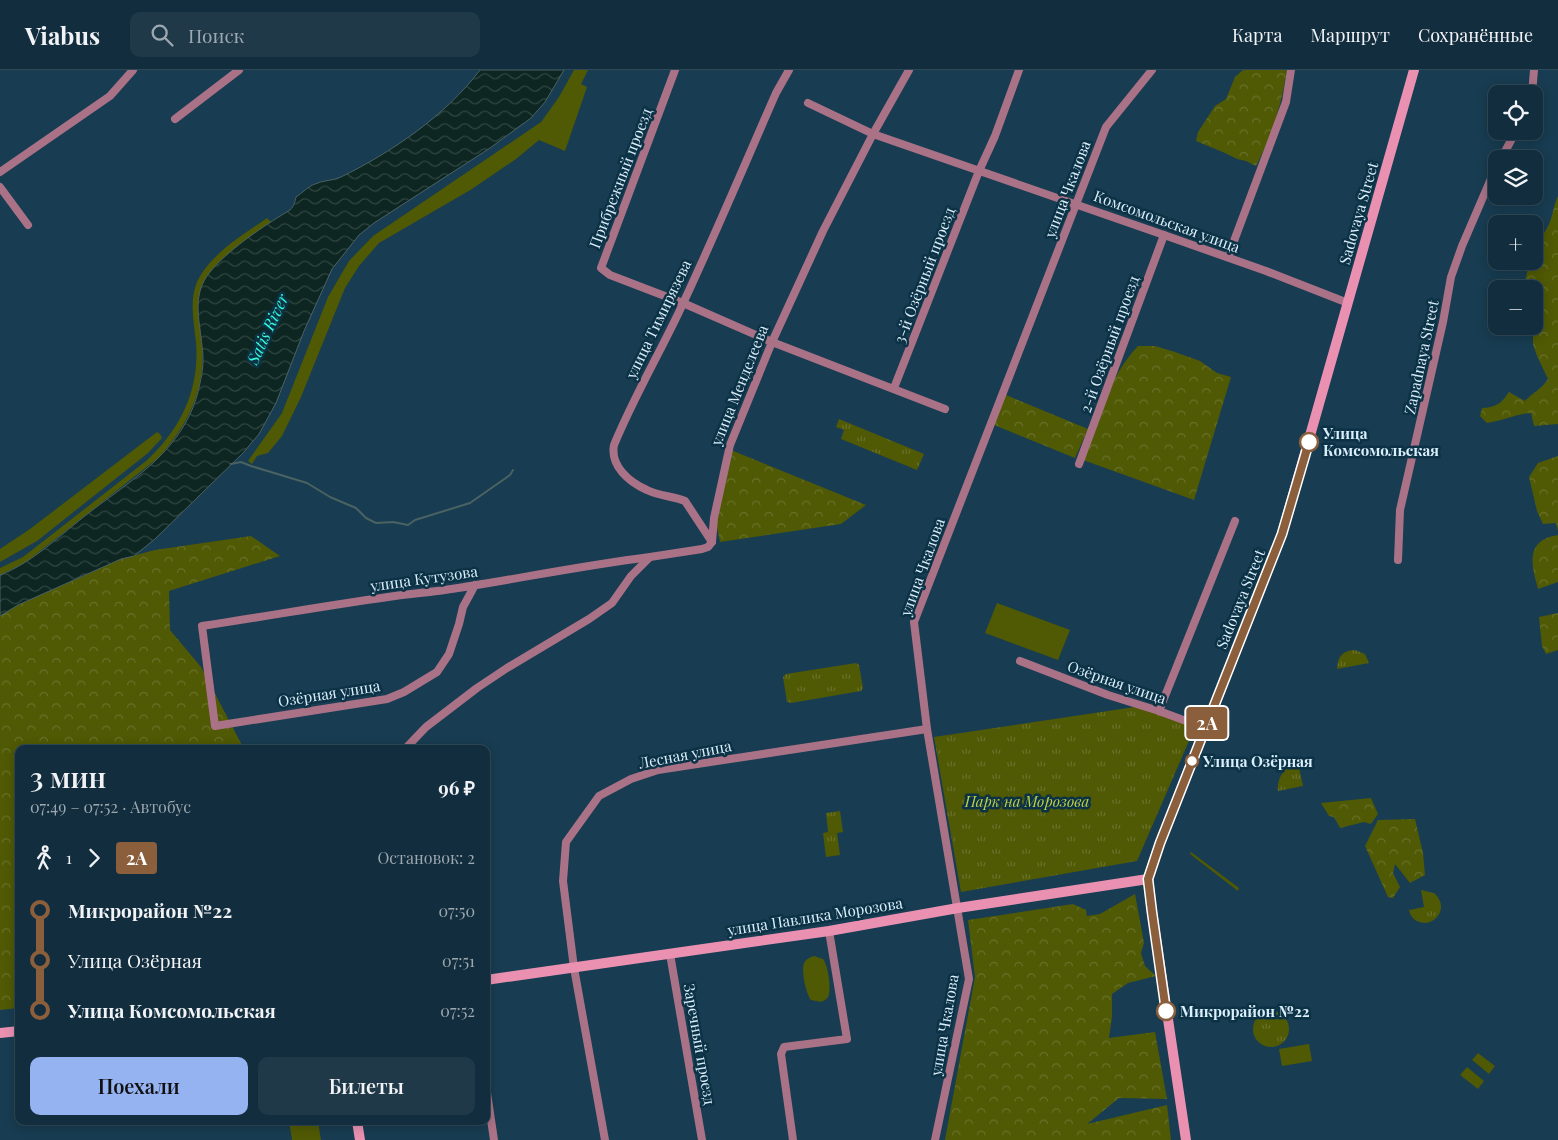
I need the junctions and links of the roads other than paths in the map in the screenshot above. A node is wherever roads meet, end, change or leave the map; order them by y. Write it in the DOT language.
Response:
graph roads {
  1 [pos="133,70"];
  2 [pos="239,70"];
  3 [pos="676,70"];
  4 [pos="789,70"];
  5 [pos="909,70"];
  6 [pos="1018,70"];
  7 [pos="1152,70"];
  8 [pos="1291,70"];
  9 [pos="1414,70"];
  10 [pos="1534,70"];
  11 [pos="1533,85"];
  12 [pos="808,104"];
  13 [pos="175,119"];
  14 [pos="872,134"];
  15 [pos="979,171"];
  16 [pos="0,172"];
  17 [pos="1488,186"];
  18 [pos="0,187"];
  19 [pos="1076,203"];
  20 [pos="28,225"];
  21 [pos="1164,234"];
  22 [pos="1228,257"];
  23 [pos="1348,302"];
  24 [pos="683,303"];
  25 [pos="772,342"];
  26 [pos="894,388"];
  27 [pos="945,409"];
  28 [pos="1079,464"];
  29 [pos="1235,521"];
  30 [pos="712,542"];
  31 [pos="650,557"];
  32 [pos="1398,560"];
  33 [pos="475,585"];
  34 [pos="1020,661"];
  35 [pos="1159,711"];
  36 [pos="215,726"];
  37 [pos="1205,728"];
  38 [pos="927,729"];
  39 [pos="409,745"];
  40 [pos="1148,879"];
  41 [pos="958,908"];
  42 [pos="829,930"];
  43 [pos="670,954"];
  44 [pos="574,968"];
  45 [pos="490,979"];
  46 [pos="15,1031"];
  47 [pos="0,1033"];
  48 [pos="490,1113"];
  49 [pos="358,1125"];
  50 [pos="360,1140"];
  51 [pos="494,1140"];
  52 [pos="605,1140"];
  53 [pos="702,1140"];
  54 [pos="793,1140"];
  55 [pos="935,1140"];
  56 [pos="1186,1140"];
  1 -- 16 [label="street"];
  2 -- 13 [label="street"];
  3 -- 24 [label="street, Прибрежный проезд"];
  4 -- 24 [label="street, улица Тимирязева"];
  5 -- 14 [label="street, улица Менделеева"];
  6 -- 15 [label="street, 3-й Озёрный проезд"];
  7 -- 19 [label="street, улица Чкалова"];
  8 -- 22 [label="street"];
  9 -- 23 [label="street, Sadovaya Street"];
  10 -- 11 [label="street"];
  12 -- 14 [label="street, Комсомольская улица"];
  14 -- 15 [label="street, Комсомольская улица"];
  14 -- 25 [label="street, улица Менделеева"];
  15 -- 19 [label="street, Комсомольская улица"];
  15 -- 26 [label="street, 3-й Озёрный проезд"];
  17 -- 32 [label="street, Zapadnaya Street"];
  18 -- 20 [label="street"];
  19 -- 21 [label="street, Комсомольская улица"];
  19 -- 38 [label="street, улица Чкалова"];
  21 -- 22 [label="street, Комсомольская улица"];
  21 -- 28 [label="street, 2-й Озёрный проезд"];
  22 -- 23 [label="street, Комсомольская улица"];
  23 -- 37 [label="street, Sadovaya Street"];
  24 -- 25 [label="street"];
  24 -- 30 [label="street, улица Тимирязева"];
  25 -- 26 [label="street"];
  25 -- 30 [label="street, улица Менделеева"];
  26 -- 27 [label="street"];
  29 -- 35 [label="street"];
  30 -- 31 [label="street"];
  31 -- 33 [label="street, улица Кутузова"];
  31 -- 39 [label="street"];
  33 -- 36 [label="street, Озёрная улица"];
  33 -- 36 [label="street, улица Кутузова"];
  34 -- 35 [label="street, Озёрная улица"];
  35 -- 37 [label="street, Озёрная улица"];
  37 -- 40 [label="street, Sadovaya Street"];
  38 -- 41 [label="street, улица Чкалова"];
  38 -- 44 [label="street, Лесная улица"];
  40 -- 41 [label="street, улица Павлика Морозова"];
  40 -- 56 [label="street, Sadovaya Street"];
  41 -- 42 [label="street, улица Павлика Морозова"];
  41 -- 55 [label="street, улица Чкалова"];
  42 -- 43 [label="street, улица Павлика Морозова"];
  42 -- 54 [label="street"];
  43 -- 44 [label="street, улица Павлика Морозова"];
  43 -- 53 [label="street, Заречный проезд"];
  44 -- 45 [label="street, улица Павлика Морозова"];
  44 -- 52 [label="street, Лесная улица"];
  46 -- 47 [label="street"];
  48 -- 51 [label="street"];
  49 -- 50 [label="street"];
}
